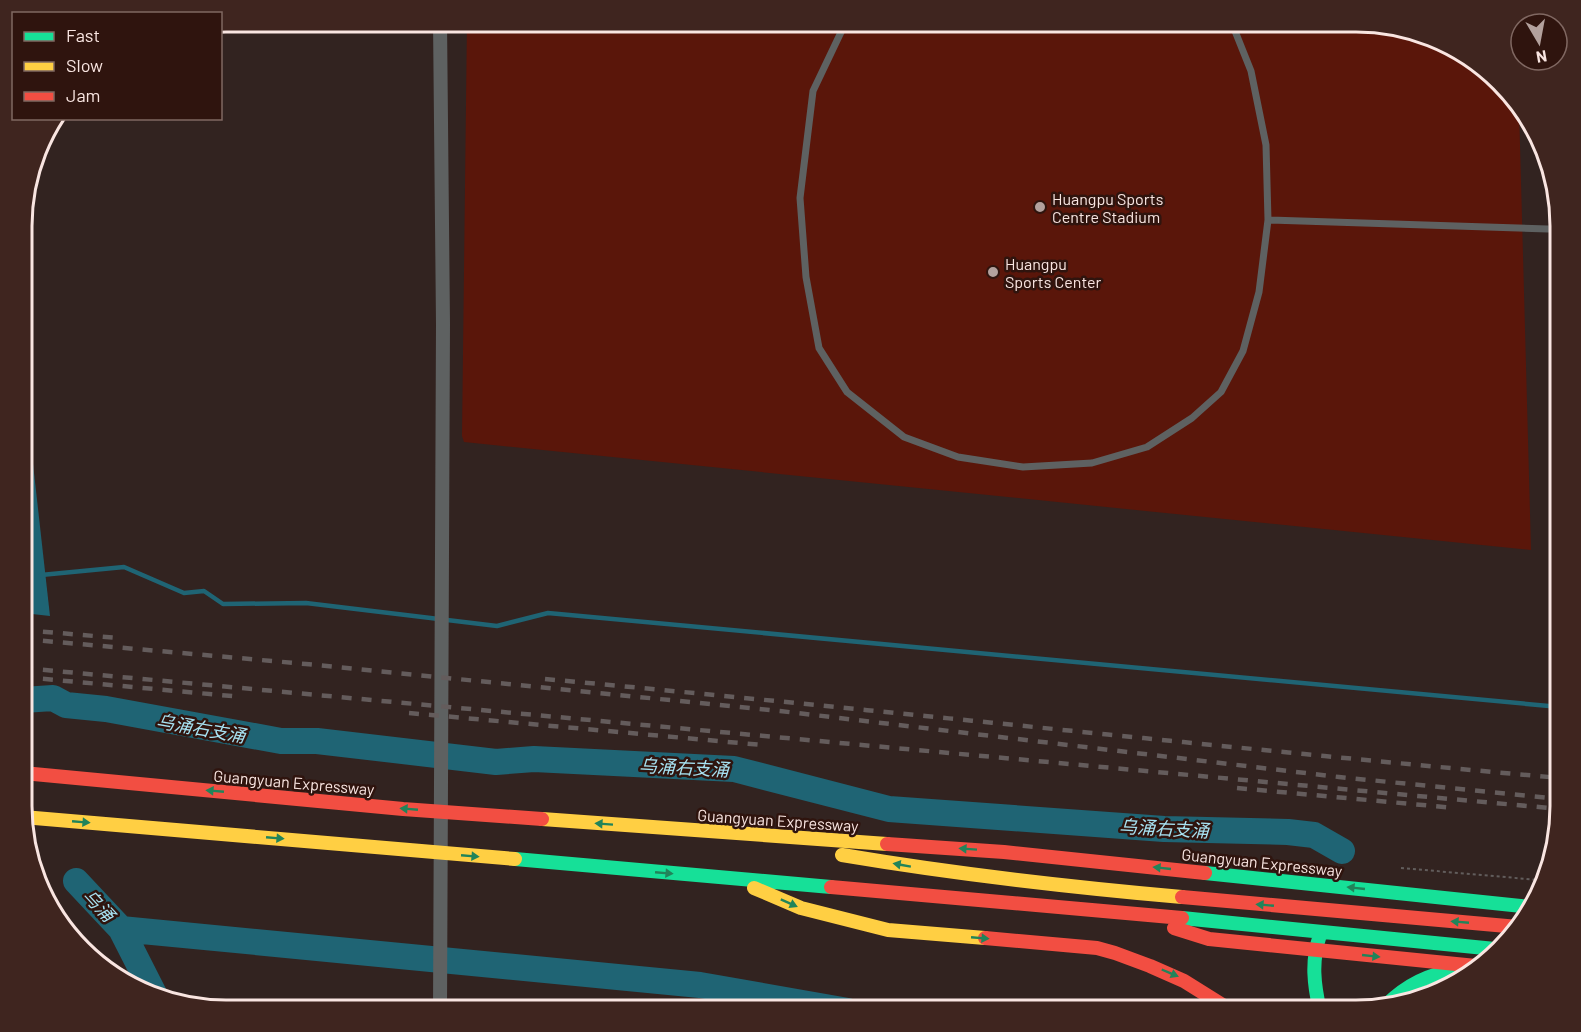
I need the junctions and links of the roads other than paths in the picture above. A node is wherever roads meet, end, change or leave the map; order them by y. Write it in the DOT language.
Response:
graph roads {
  1 [pos="440,32"];
  2 [pos="841,32"];
  3 [pos="1235,32"];
  4 [pos="1268,220"];
  5 [pos="1549,230"];
  6 [pos="32,774"];
  7 [pos="32,818"];
  8 [pos="704,831"];
  9 [pos="736,879"];
  10 [pos="1414,895"];
  11 [pos="1522,906"];
  12 [pos="1126,913"];
  13 [pos="1508,926"];
  14 [pos="1488,948"];
  15 [pos="1467,965"];
  16 [pos="1459,971"];
  17 [pos="1393,997"];
  18 [pos="440,1000"];
  19 [pos="1215,1000"];
  20 [pos="1318,1000"];
  1 -- 18 [label="street"];
  2 -- 4 [label="lane"];
  3 -- 4 [label="lane"];
  4 -- 5 [label="lane"];
  8 -- 6 [label="highway, Guangyuan Expressway, one-way"];
  7 -- 9 [label="highway, one-way"];
  10 -- 8 [label="highway, Guangyuan Expressway, one-way"];
  13 -- 8 [label="highway, one-way"];
  9 -- 12 [label="highway"];
  9 -- 19 [label="highway, one-way"];
  10 -- 11 [label="highway, Guangyuan Expressway"];
  10 -- 20 [label="highway"];
  12 -- 14 [label="highway"];
  12 -- 15 [label="highway, one-way"];
  16 -- 17 [label="highway"];
}
